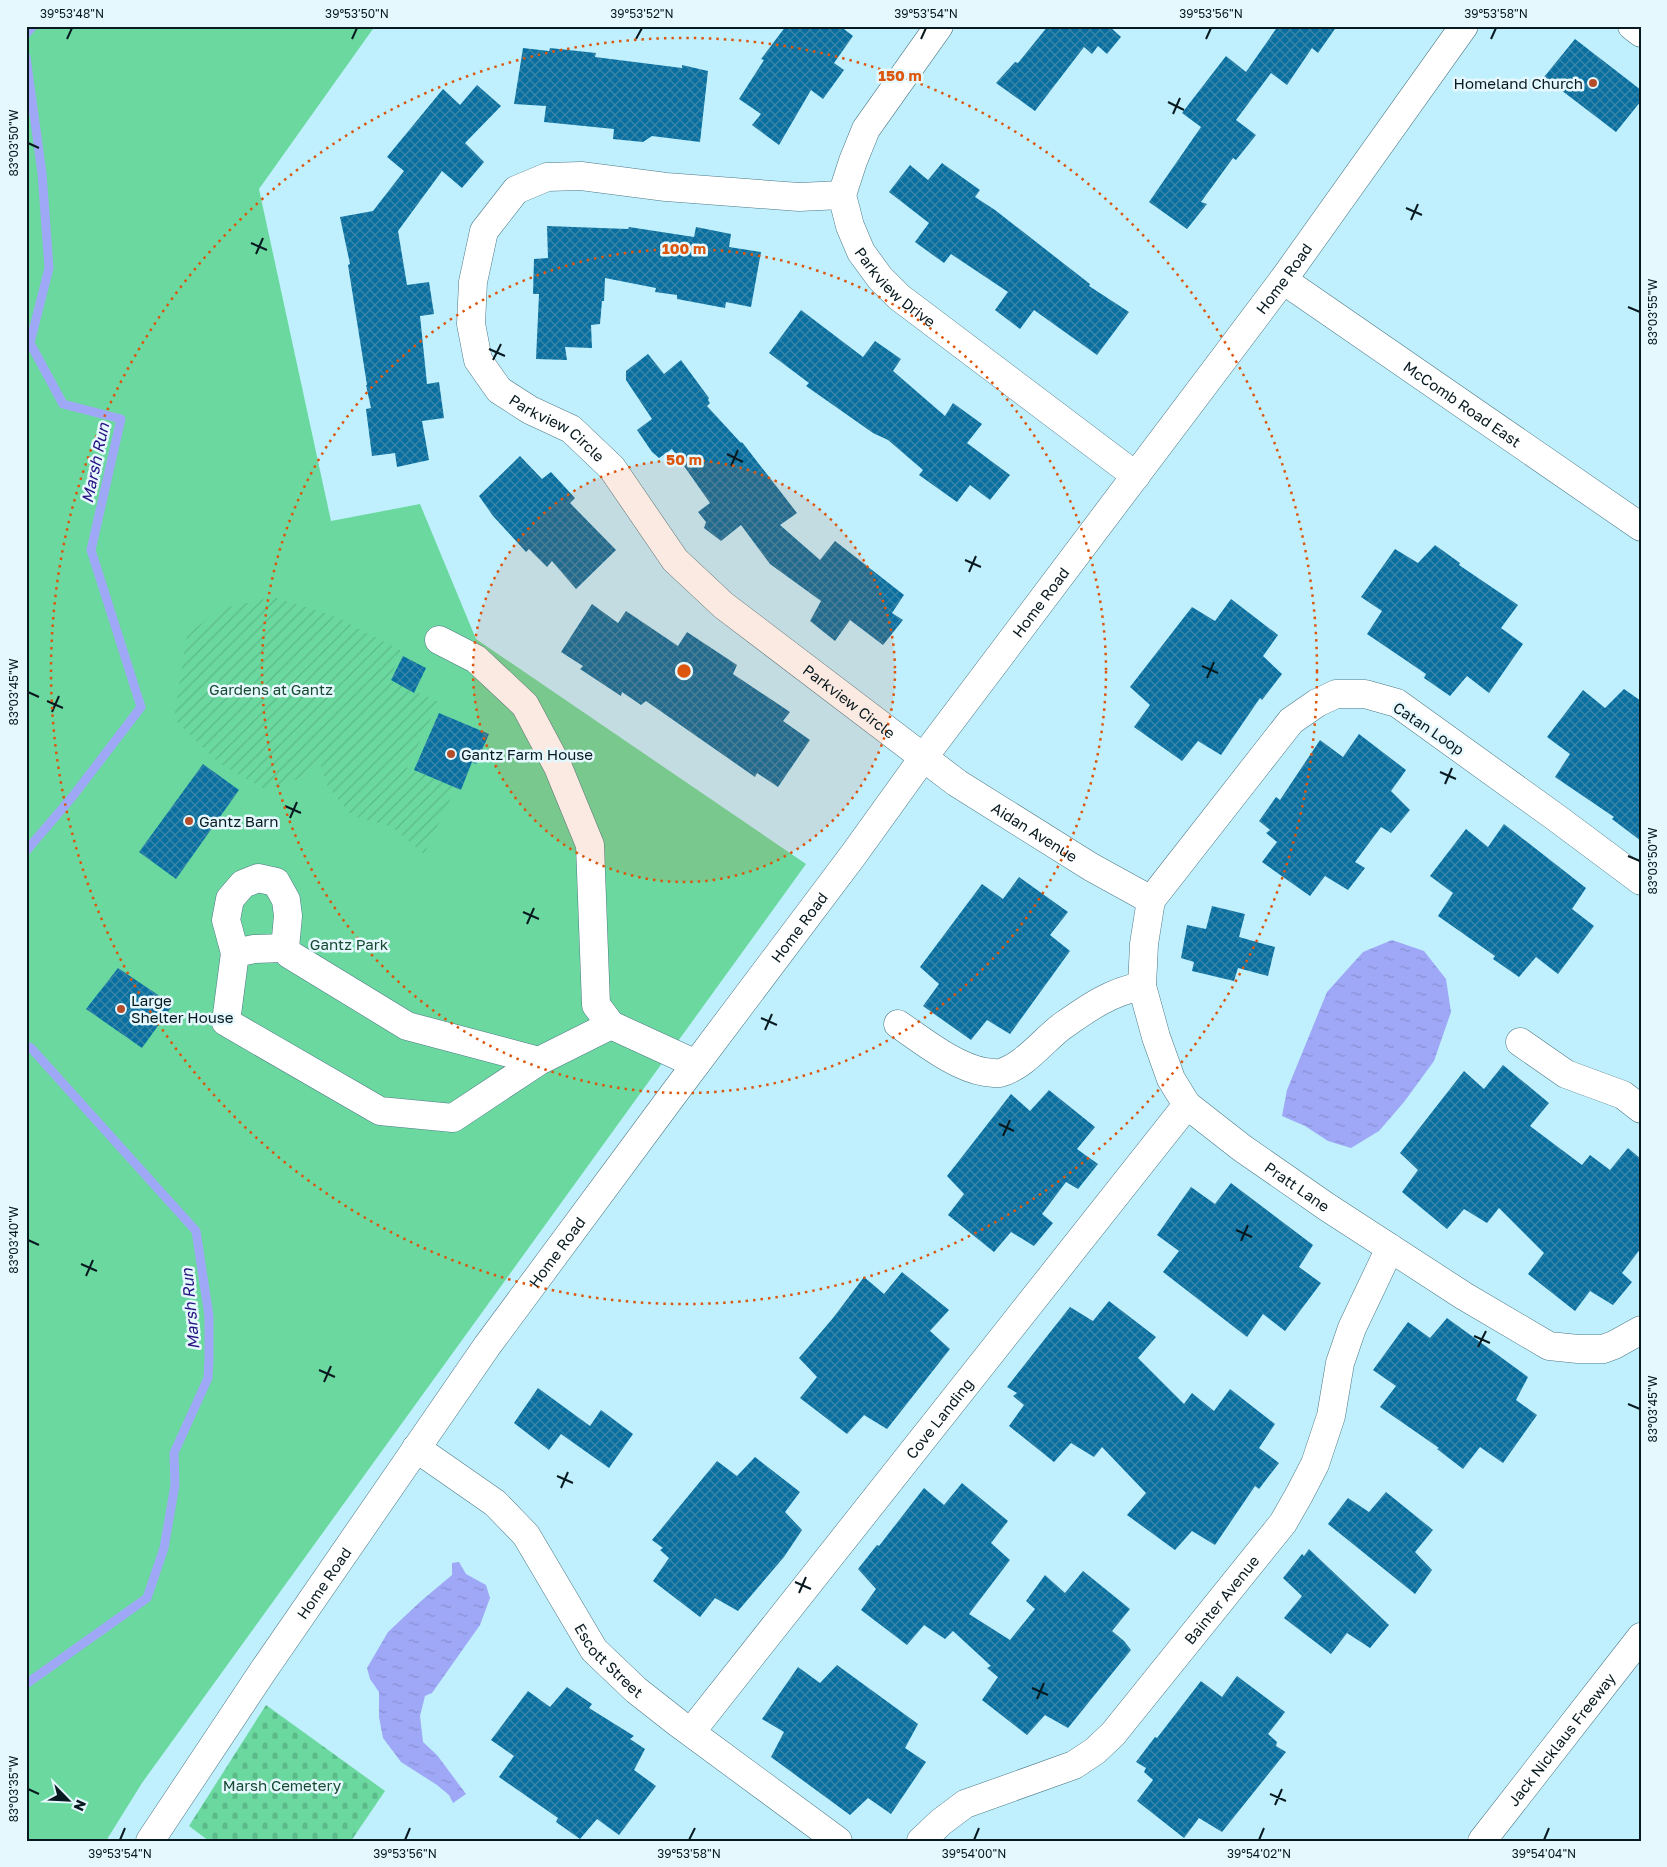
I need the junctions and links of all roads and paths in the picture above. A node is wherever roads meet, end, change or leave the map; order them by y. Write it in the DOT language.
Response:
graph roads {
  1 [pos="939,26"];
  2 [pos="1464,26"];
  3 [pos="1632,26"];
  4 [pos="1641,33"];
  5 [pos="842,196"];
  6 [pos="1283,280"];
  7 [pos="1136,476"];
  8 [pos="1641,527"];
  9 [pos="440,640"];
  10 [pos="923,758"];
  11 [pos="1641,881"];
  12 [pos="1151,900"];
  13 [pos="285,948"];
  14 [pos="235,954"];
  15 [pos="1142,986"];
  16 [pos="898,1024"];
  17 [pos="611,1025"];
  18 [pos="1520,1042"];
  19 [pos="539,1061"];
  20 [pos="696,1064"];
  21 [pos="1186,1105"];
  22 [pos="1641,1109"];
  23 [pos="1390,1248"];
  24 [pos="1641,1330"];
  25 [pos="416,1448"];
  26 [pos="1641,1637"];
  27 [pos="691,1732"];
  28 [pos="150,1841"];
  29 [pos="838,1841"];
  30 [pos="921,1841"];
  31 [pos="1482,1841"];
  1 -- 5 [label="main road"];
  2 -- 6 [label="main road, Home Road"];
  3 -- 4 [label="main road"];
  5 -- 7 [label="main road, Parkview Drive"];
  5 -- 10 [label="main road, Parkview Circle"];
  6 -- 7 [label="main road, Home Road"];
  6 -- 8 [label="main road, McComb Road East"];
  7 -- 10 [label="main road, Home Road"];
  9 -- 17 [label="main road"];
  10 -- 12 [label="main road, Aidan Avenue"];
  10 -- 20 [label="main road, Home Road"];
  11 -- 12 [label="main road, Catan Loop"];
  12 -- 15 [label="main road, Pratt Lane"];
  13 -- 14 [label="main road"];
  13 -- 14 [label="main road"];
  13 -- 19 [label="main road"];
  14 -- 19 [label="main road"];
  15 -- 16 [label="main road"];
  15 -- 21 [label="main road, Pratt Lane"];
  17 -- 19 [label="main road"];
  17 -- 20 [label="main road"];
  18 -- 22 [label="main road"];
  20 -- 25 [label="main road, Home Road"];
  21 -- 23 [label="main road, Pratt Lane"];
  21 -- 27 [label="main road, Cove Landing"];
  23 -- 24 [label="main road, Pratt Lane"];
  23 -- 30 [label="main road, Bainter Avenue"];
  25 -- 27 [label="main road, Escott Street"];
  25 -- 28 [label="main road, Home Road"];
  26 -- 31 [label="main road, Jack Nicklaus Freeway"];
  27 -- 29 [label="main road, Escott Street"];
}
